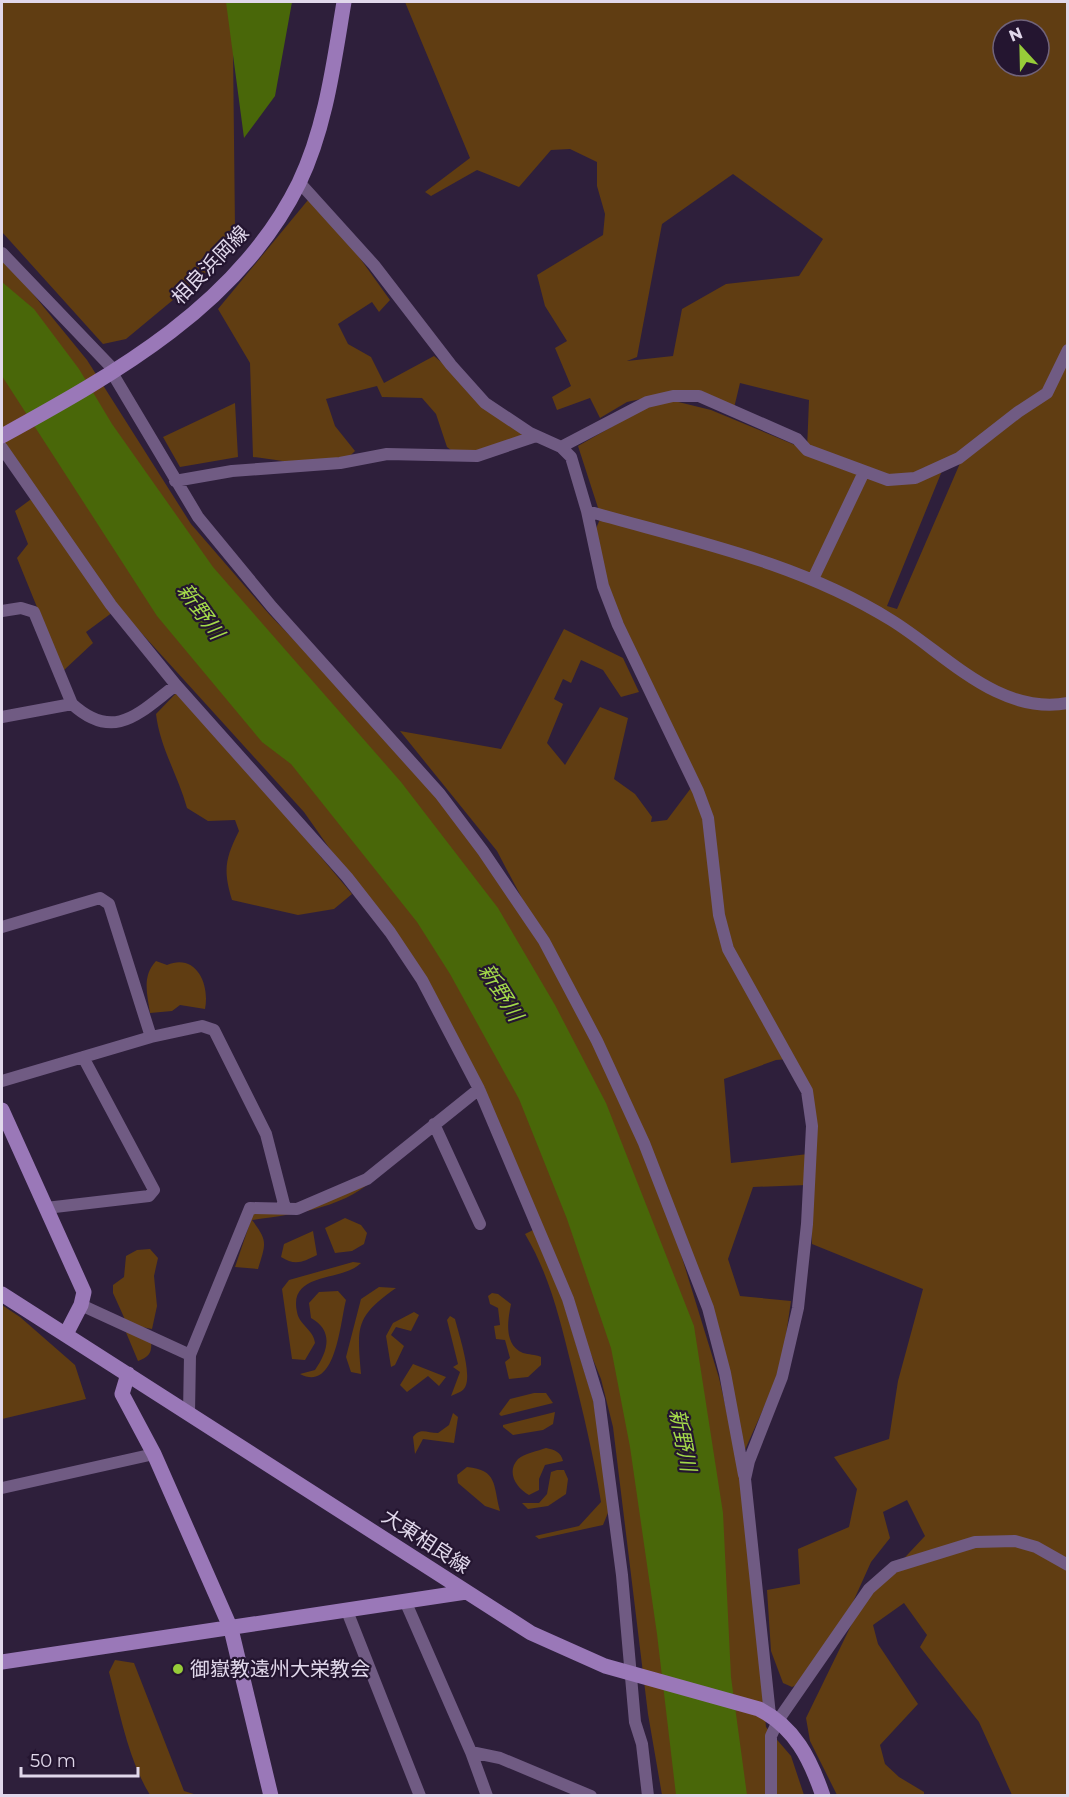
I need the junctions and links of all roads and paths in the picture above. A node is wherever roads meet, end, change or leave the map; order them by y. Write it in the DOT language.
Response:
graph roads {
  1 [pos="344,2"];
  2 [pos="299,182"];
  3 [pos="2,253"];
  4 [pos="1068,350"];
  5 [pos="110,372"];
  6 [pos="536,436"];
  7 [pos="2,439"];
  8 [pos="561,447"];
  9 [pos="864,471"];
  10 [pos="175,481"];
  11 [pos="587,512"];
  12 [pos="813,579"];
  13 [pos="2,611"];
  14 [pos="176,685"];
  15 [pos="1068,703"];
  16 [pos="72,704"];
  17 [pos="2,717"];
  18 [pos="2,927"];
  19 [pos="151,1037"];
  20 [pos="83,1057"];
  21 [pos="2,1081"];
  22 [pos="479,1089"];
  23 [pos="2,1110"];
  24 [pos="434,1124"];
  25 [pos="46,1208"];
  26 [pos="285,1208"];
  27 [pos="480,1224"];
  28 [pos="2,1294"];
  29 [pos="81,1305"];
  30 [pos="66,1334"];
  31 [pos="190,1355"];
  32 [pos="128,1374"];
  33 [pos="189,1413"];
  34 [pos="154,1454"];
  35 [pos="745,1479"];
  36 [pos="2,1488"];
  37 [pos="1068,1565"];
  38 [pos="466,1592"];
  39 [pos="406,1603"];
  40 [pos="347,1611"];
  41 [pos="231,1629"];
  42 [pos="2,1662"];
  43 [pos="634,1675"];
  44 [pos="769,1714"];
  45 [pos="471,1752"];
  46 [pos="271,1796"];
  47 [pos="420,1796"];
  48 [pos="488,1796"];
  49 [pos="591,1796"];
  50 [pos="648,1796"];
  51 [pos="771,1796"];
  52 [pos="823,1796"];
  1 -- 2 [label="main road, 相良浜岡線"];
  2 -- 5 [label="main road, 相良浜岡線"];
  2 -- 6 [label="street"];
  3 -- 5 [label="street"];
  4 -- 9 [label="street"];
  5 -- 7 [label="main road, 相良浜岡線"];
  5 -- 10 [label="street"];
  6 -- 8 [label="street"];
  6 -- 10 [label="street"];
  7 -- 14 [label="street"];
  8 -- 9 [label="street"];
  8 -- 11 [label="street"];
  9 -- 12 [label="street"];
  10 -- 35 [label="street"];
  11 -- 12 [label="street"];
  11 -- 35 [label="street"];
  12 -- 15 [label="street"];
  13 -- 16 [label="street"];
  14 -- 16 [label="street"];
  14 -- 22 [label="street"];
  16 -- 17 [label="street"];
  18 -- 19 [label="street"];
  19 -- 20 [label="street"];
  19 -- 26 [label="street"];
  20 -- 21 [label="street"];
  20 -- 25 [label="street"];
  22 -- 24 [label="street"];
  22 -- 43 [label="street"];
  23 -- 25 [label="main road"];
  24 -- 26 [label="street"];
  24 -- 27 [label="street"];
  25 -- 29 [label="main road"];
  26 -- 31 [label="street"];
  28 -- 30 [label="main road, 大東相良線"];
  29 -- 30 [label="main road"];
  29 -- 31 [label="street"];
  30 -- 32 [label="main road, 大東相良線"];
  31 -- 33 [label="street"];
  32 -- 33 [label="main road, 大東相良線"];
  32 -- 34 [label="main road"];
  33 -- 38 [label="main road, 大東相良線"];
  34 -- 36 [label="street"];
  34 -- 41 [label="main road"];
  35 -- 44 [label="street"];
  37 -- 44 [label="street"];
  38 -- 39 [label="main road"];
  38 -- 43 [label="main road, 大東相良線"];
  39 -- 40 [label="main road"];
  39 -- 45 [label="street"];
  40 -- 41 [label="main road"];
  40 -- 47 [label="street"];
  41 -- 42 [label="main road"];
  41 -- 46 [label="main road"];
  43 -- 44 [label="main road, 大東相良線"];
  43 -- 50 [label="street"];
  44 -- 51 [label="street"];
  44 -- 52 [label="main road"];
  45 -- 48 [label="street"];
  45 -- 49 [label="street"];
}
